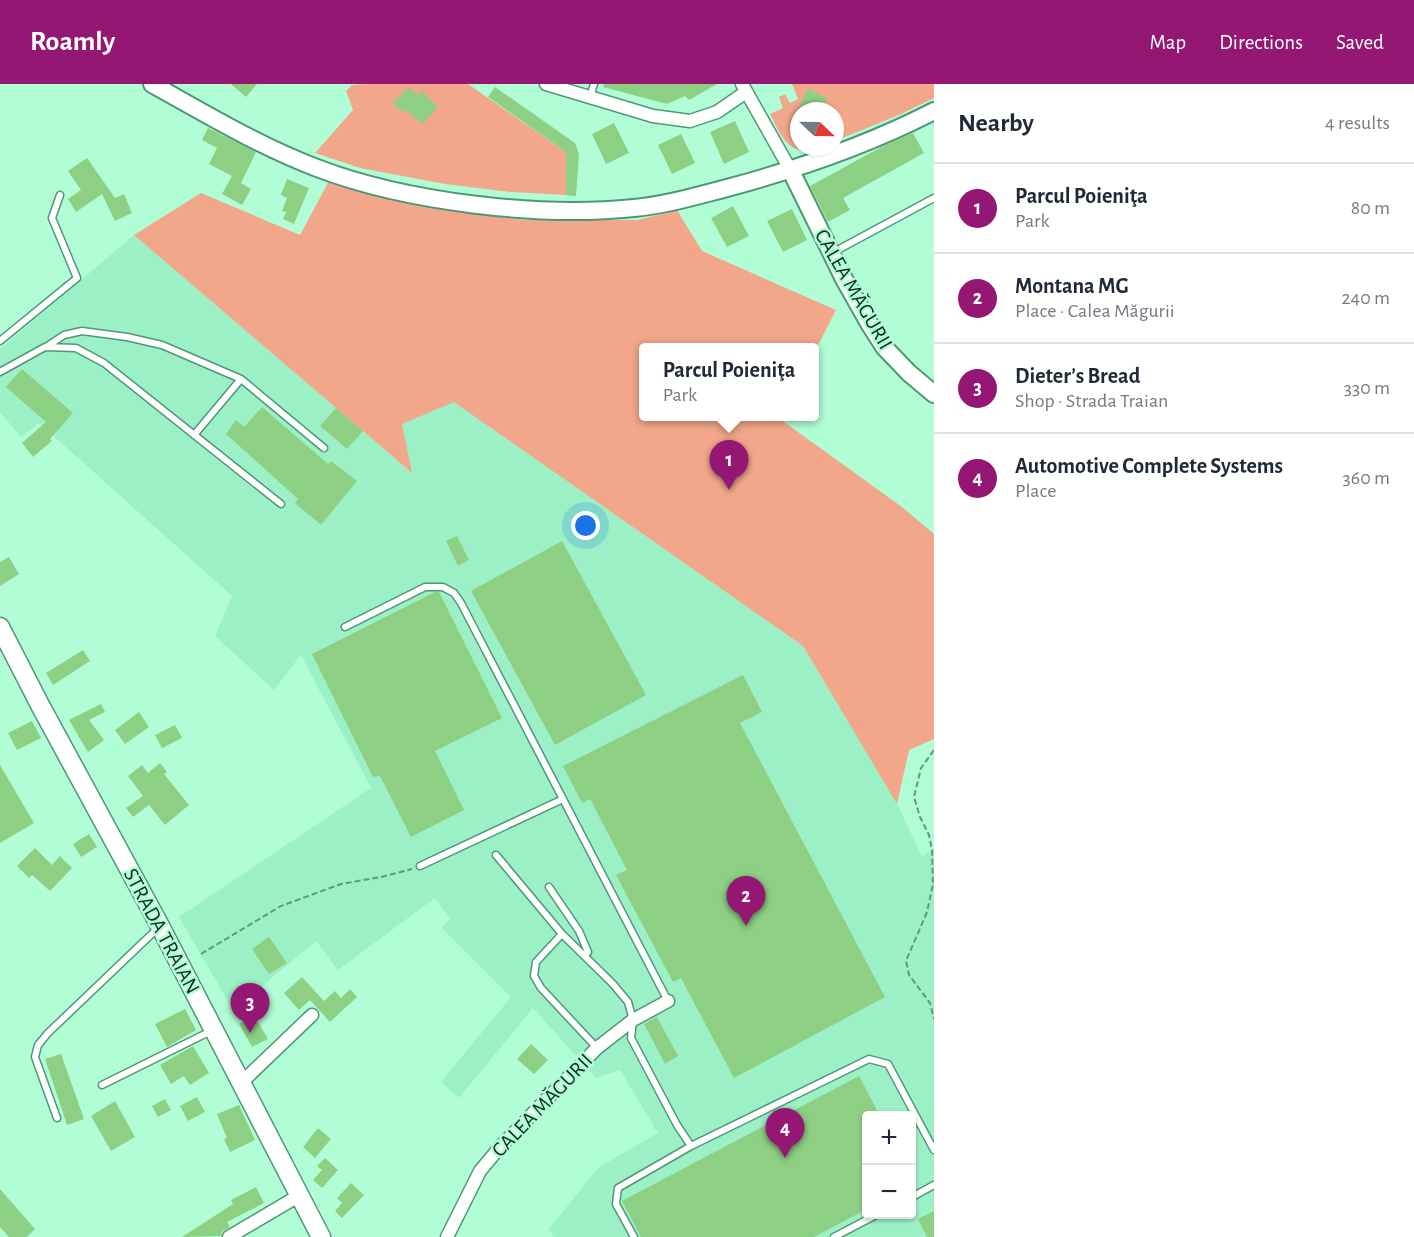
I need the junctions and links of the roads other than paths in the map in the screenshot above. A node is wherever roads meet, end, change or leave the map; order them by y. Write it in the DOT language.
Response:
graph roads {
  1 [pos="152,84"];
  2 [pos="546,84"];
  3 [pos="594,84"];
  4 [pos="744,88"];
  5 [pos="590,98"];
  6 [pos="934,111"];
  7 [pos="791,171"];
  8 [pos="60,195"];
  9 [pos="934,198"];
  10 [pos="832,254"];
  11 [pos="0,341"];
  12 [pos="45,347"];
  13 [pos="0,372"];
  14 [pos="242,379"];
  15 [pos="934,394"];
  16 [pos="194,435"];
  17 [pos="324,448"];
  18 [pos="281,504"];
  19 [pos="0,627"];
  20 [pos="345,627"];
  21 [pos="563,799"];
  22 [pos="496,855"];
  23 [pos="420,866"];
  24 [pos="549,887"];
  25 [pos="160,926"];
  26 [pos="562,934"];
  27 [pos="584,956"];
  28 [pos="668,1001"];
  29 [pos="312,1015"];
  30 [pos="633,1020"];
  31 [pos="214,1030"];
  32 [pos="597,1048"];
  33 [pos="241,1083"];
  34 [pos="102,1085"];
  35 [pos="57,1118"];
  36 [pos="691,1146"];
  37 [pos="934,1150"];
  38 [pos="934,1185"];
  39 [pos="300,1195"];
  40 [pos="916,1195"];
  41 [pos="870,1219"];
  42 [pos="229,1237"];
  43 [pos="321,1237"];
  44 [pos="447,1237"];
  45 [pos="634,1237"];
  46 [pos="834,1237"];
  1 -- 7 [label="main road"];
  2 -- 5 [label="street"];
  3 -- 5 [label="lane"];
  4 -- 5 [label="street"];
  4 -- 7 [label="street"];
  6 -- 7 [label="main road"];
  7 -- 10 [label="main road, CALEA MĂGURII"];
  8 -- 11 [label="lane"];
  9 -- 10 [label="lane"];
  10 -- 15 [label="main road, CALEA MĂGURII"];
  12 -- 13 [label="lane"];
  12 -- 14 [label="lane"];
  12 -- 16 [label="lane"];
  14 -- 16 [label="lane"];
  14 -- 17 [label="lane"];
  16 -- 18 [label="lane"];
  19 -- 25 [label="main road, STRADA TRAIAN"];
  20 -- 21 [label="lane"];
  21 -- 23 [label="lane"];
  21 -- 28 [label="lane"];
  22 -- 26 [label="lane"];
  24 -- 27 [label="lane"];
  25 -- 31 [label="main road, STRADA TRAIAN"];
  25 -- 35 [label="lane"];
  26 -- 27 [label="lane"];
  26 -- 32 [label="lane"];
  27 -- 30 [label="lane"];
  28 -- 30 [label="street, CALEA MĂGURII"];
  29 -- 33 [label="street"];
  30 -- 32 [label="street, CALEA MĂGURII"];
  30 -- 36 [label="lane"];
  31 -- 33 [label="main road, STRADA TRAIAN"];
  31 -- 34 [label="lane"];
  32 -- 44 [label="street, CALEA MĂGURII"];
  33 -- 39 [label="main road, STRADA TRAIAN"];
  36 -- 37 [label="lane"];
  36 -- 45 [label="lane"];
  38 -- 40 [label="lane"];
  39 -- 42 [label="street"];
  39 -- 43 [label="main road, STRADA TRAIAN"];
  41 -- 46 [label="lane"];
}
